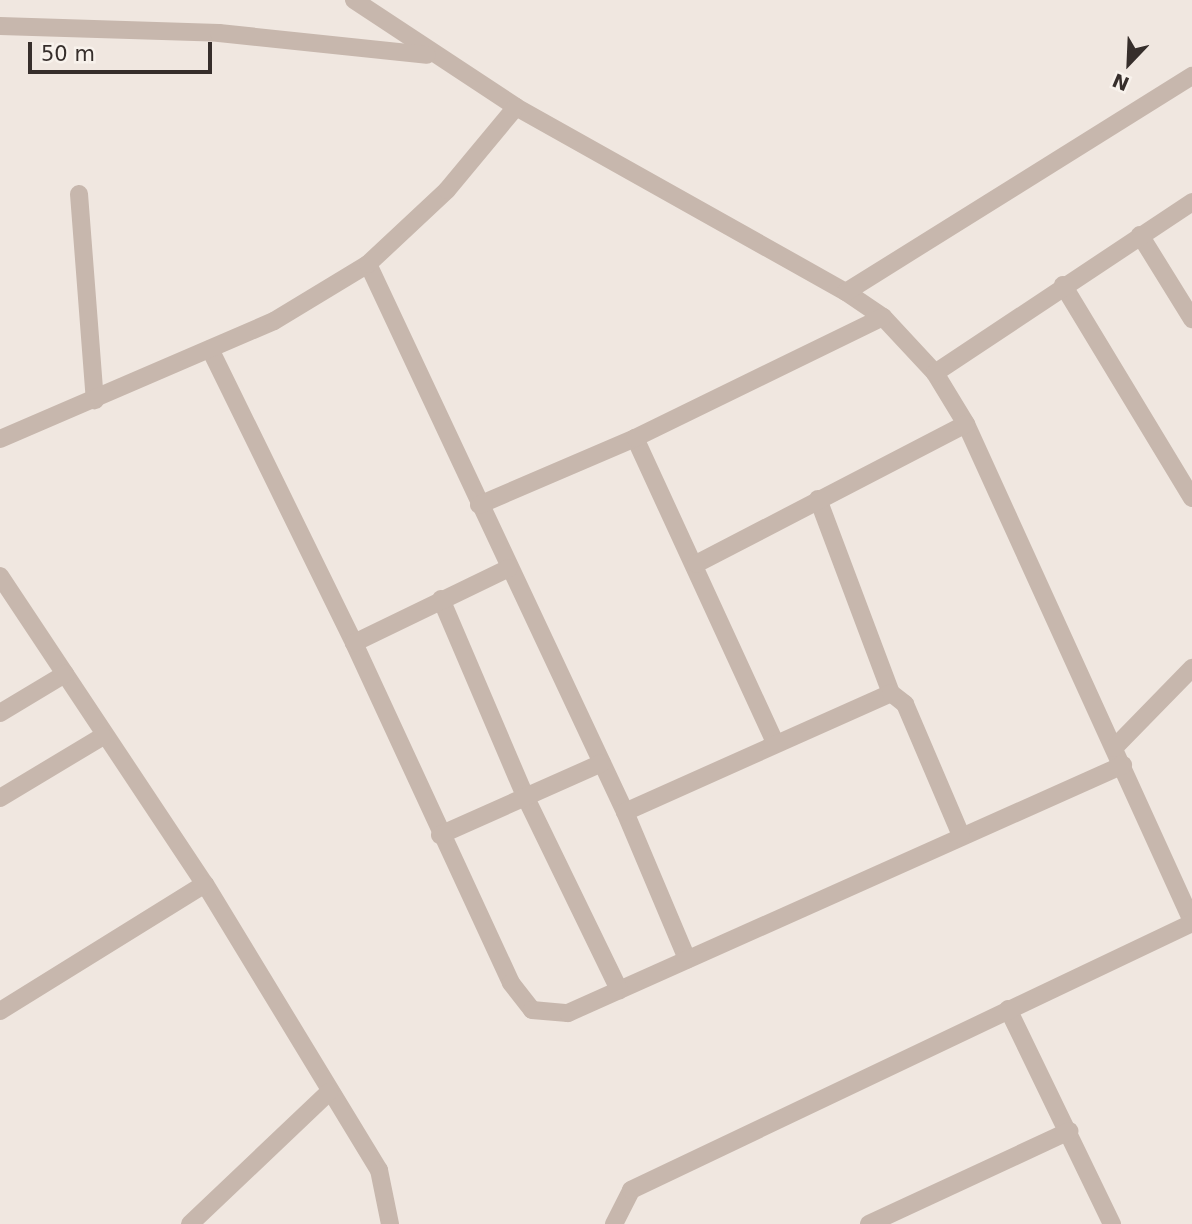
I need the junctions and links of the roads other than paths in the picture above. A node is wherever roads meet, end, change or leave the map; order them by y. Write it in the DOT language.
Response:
graph roads {
  1 [pos="354,0"];
  2 [pos="2,24"];
  3 [pos="431,55"];
  4 [pos="1192,76"];
  5 [pos="516,107"];
  6 [pos="79,194"];
  7 [pos="1192,202"];
  8 [pos="1140,235"];
  9 [pos="368,264"];
  10 [pos="1063,285"];
  11 [pos="846,292"];
  12 [pos="883,317"];
  13 [pos="1192,319"];
  14 [pos="210,349"];
  15 [pos="935,373"];
  16 [pos="95,400"];
  17 [pos="966,424"];
  18 [pos="635,438"];
  19 [pos="0,439"];
  20 [pos="1192,498"];
  21 [pos="818,499"];
  22 [pos="479,505"];
  23 [pos="696,564"];
  24 [pos="509,568"];
  25 [pos="0,576"];
  26 [pos="441,599"];
  27 [pos="354,643"];
  28 [pos="1192,668"];
  29 [pos="65,674"];
  30 [pos="891,693"];
  31 [pos="0,713"];
  32 [pos="103,736"];
  33 [pos="775,743"];
  34 [pos="1114,748"];
  35 [pos="602,763"];
  36 [pos="1123,765"];
  37 [pos="524,796"];
  38 [pos="0,798"];
  39 [pos="625,812"];
  40 [pos="440,835"];
  41 [pos="961,835"];
  42 [pos="205,884"];
  43 [pos="1192,922"];
  44 [pos="687,959"];
  45 [pos="620,989"];
  46 [pos="1008,1009"];
  47 [pos="0,1011"];
  48 [pos="329,1092"];
  49 [pos="1069,1131"];
  50 [pos="386,1205"];
  51 [pos="190,1224"];
  52 [pos="376,1224"];
  53 [pos="390,1224"];
  54 [pos="614,1224"];
  55 [pos="869,1224"];
  56 [pos="1112,1224"];
  1 -- 3 [label="street"];
  2 -- 3 [label="street"];
  3 -- 5 [label="street"];
  4 -- 11 [label="street"];
  5 -- 9 [label="street"];
  5 -- 11 [label="street"];
  6 -- 16 [label="street"];
  7 -- 8 [label="street"];
  8 -- 10 [label="street"];
  8 -- 13 [label="street"];
  9 -- 14 [label="street"];
  9 -- 22 [label="street"];
  10 -- 15 [label="street"];
  10 -- 20 [label="street"];
  11 -- 12 [label="street"];
  12 -- 15 [label="street"];
  12 -- 18 [label="street"];
  14 -- 16 [label="street"];
  14 -- 27 [label="street"];
  15 -- 17 [label="street"];
  16 -- 19 [label="street"];
  17 -- 21 [label="street"];
  17 -- 34 [label="street"];
  18 -- 22 [label="street"];
  18 -- 23 [label="street"];
  21 -- 23 [label="street"];
  21 -- 30 [label="street"];
  22 -- 24 [label="street"];
  23 -- 33 [label="street"];
  24 -- 26 [label="street"];
  24 -- 35 [label="street"];
  25 -- 29 [label="street"];
  26 -- 27 [label="street"];
  26 -- 37 [label="street"];
  27 -- 40 [label="street"];
  28 -- 34 [label="street"];
  29 -- 31 [label="street"];
  29 -- 32 [label="street"];
  30 -- 33 [label="street"];
  30 -- 41 [label="street"];
  32 -- 38 [label="street"];
  32 -- 42 [label="street"];
  33 -- 39 [label="street"];
  34 -- 36 [label="street"];
  35 -- 37 [label="street"];
  35 -- 39 [label="street"];
  36 -- 41 [label="street"];
  36 -- 43 [label="street"];
  37 -- 40 [label="street"];
  37 -- 45 [label="street"];
  39 -- 44 [label="street"];
  40 -- 45 [label="street"];
  41 -- 44 [label="street"];
  42 -- 47 [label="street"];
  42 -- 48 [label="street"];
  43 -- 46 [label="street"];
  44 -- 45 [label="street"];
  46 -- 49 [label="street"];
  46 -- 54 [label="street"];
  48 -- 50 [label="street"];
  48 -- 51 [label="street"];
  49 -- 55 [label="street"];
  49 -- 56 [label="street"];
  50 -- 52 [label="street"];
  50 -- 53 [label="street"];
}
